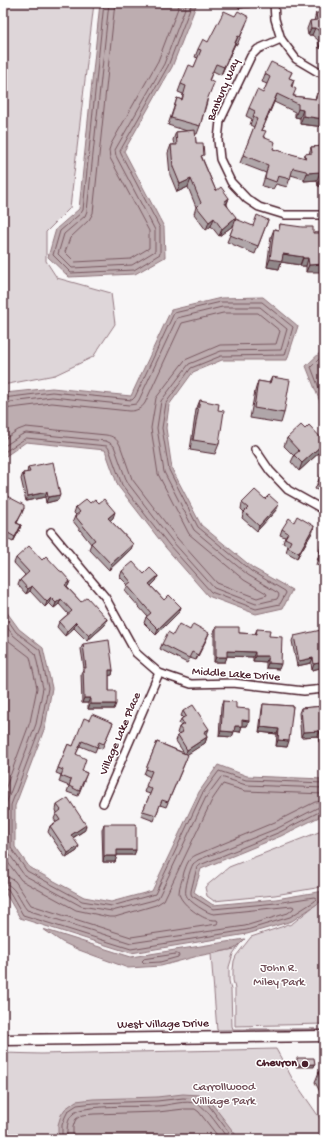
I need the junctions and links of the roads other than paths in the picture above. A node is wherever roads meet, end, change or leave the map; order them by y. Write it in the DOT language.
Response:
graph roads {
  1 [pos="274,3"];
  2 [pos="281,39"];
  3 [pos="324,73"];
  4 [pos="324,215"];
  5 [pos="255,449"];
  6 [pos="324,510"];
  7 [pos="51,532"];
  8 [pos="159,673"];
  9 [pos="324,689"];
  10 [pos="103,803"];
  11 [pos="324,1036"];
  12 [pos="3,1040"];
  1 -- 2 [label="street"];
  2 -- 3 [label="street"];
  2 -- 4 [label="street, Banbury Way"];
  5 -- 6 [label="street"];
  7 -- 8 [label="street, Middle Lake Drive"];
  8 -- 9 [label="street, Middle Lake Drive"];
  8 -- 10 [label="street, Village Lake Place"];
  11 -- 12 [label="street, West Village Drive"];
}
